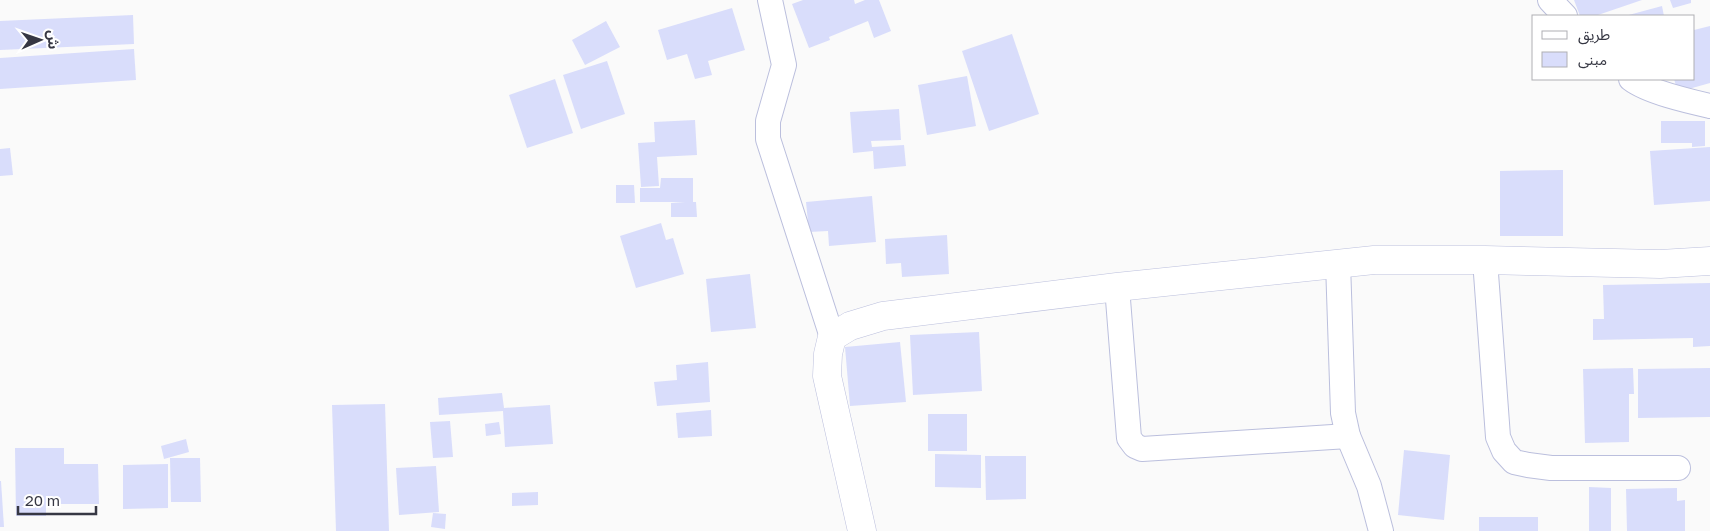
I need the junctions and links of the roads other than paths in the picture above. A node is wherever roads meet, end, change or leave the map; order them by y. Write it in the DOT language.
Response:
graph roads {
  1 [pos="770,0"];
  2 [pos="1550,0"];
  3 [pos="1564,15"];
  4 [pos="1632,80"];
  5 [pos="1710,106"];
  6 [pos="1485,260"];
  7 [pos="1710,261"];
  8 [pos="1338,263"];
  9 [pos="1117,287"];
  10 [pos="832,337"];
  11 [pos="1348,436"];
  12 [pos="1678,468"];
  13 [pos="862,531"];
  14 [pos="1381,531"];
  1 -- 10 [label="street"];
  2 -- 3 [label="street"];
  4 -- 5 [label="street"];
  6 -- 7 [label="street"];
  6 -- 8 [label="street"];
  6 -- 12 [label="street"];
  8 -- 9 [label="street"];
  8 -- 11 [label="street"];
  9 -- 10 [label="street"];
  9 -- 11 [label="street"];
  10 -- 13 [label="street"];
  11 -- 14 [label="street"];
}
